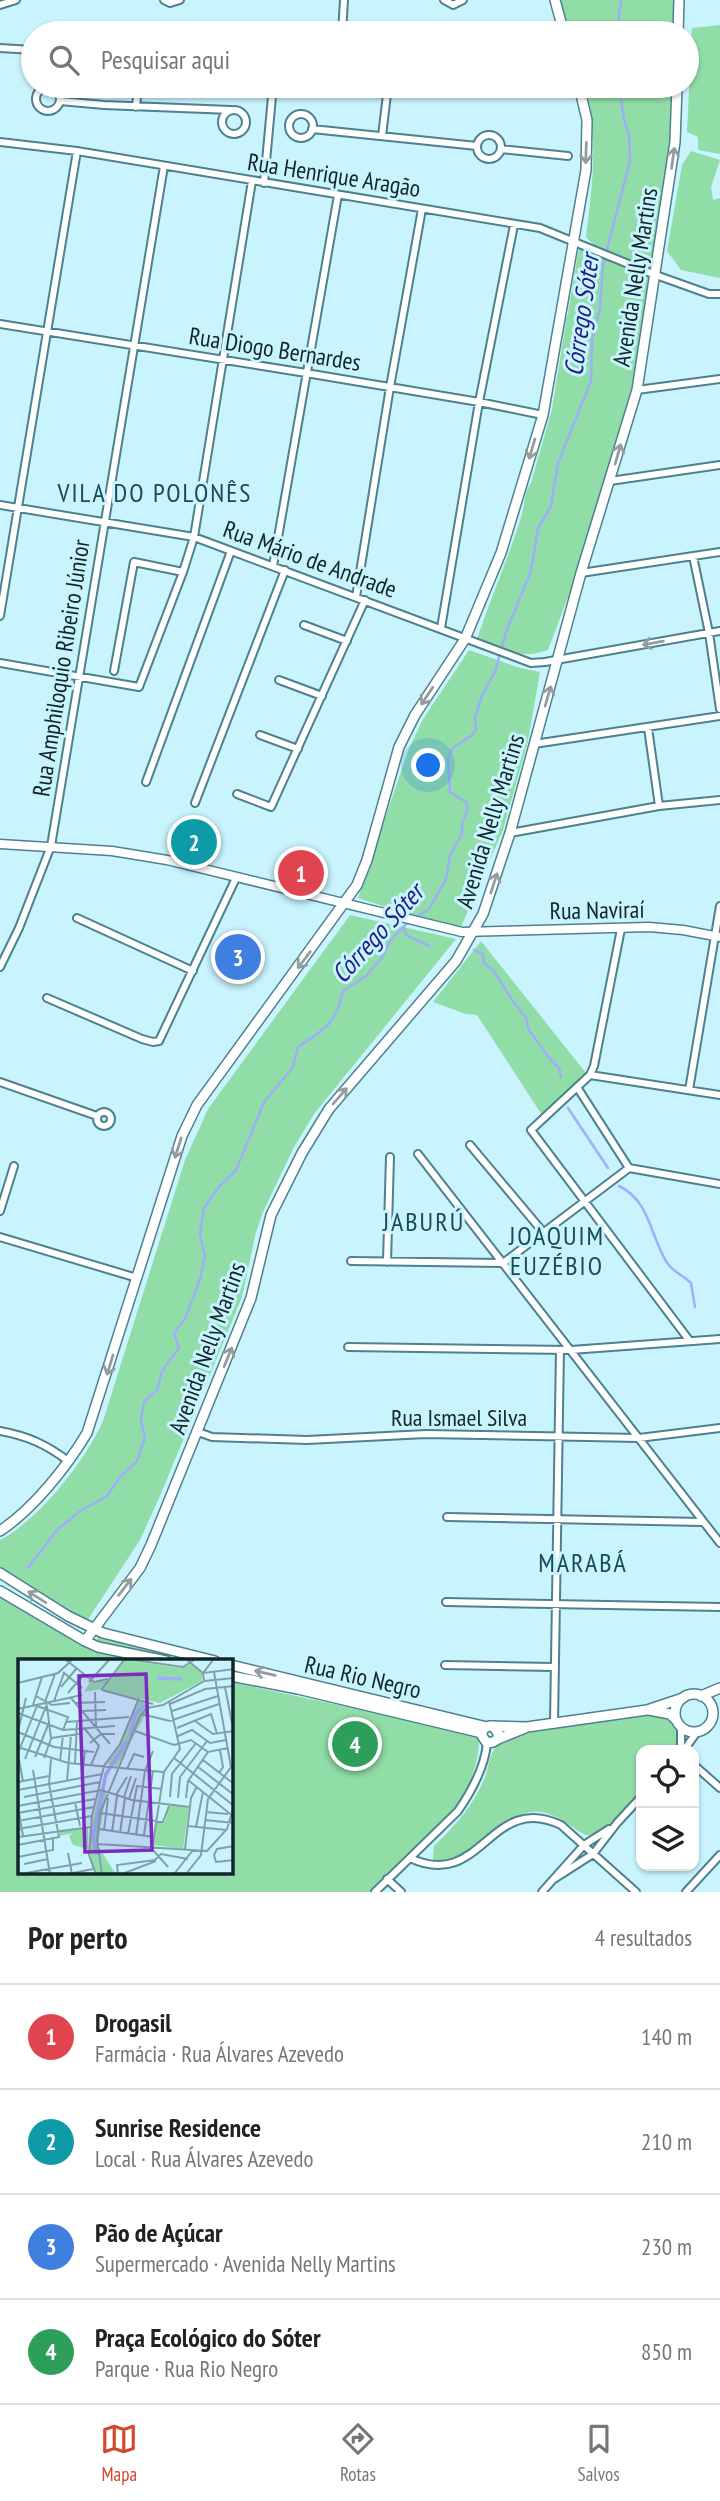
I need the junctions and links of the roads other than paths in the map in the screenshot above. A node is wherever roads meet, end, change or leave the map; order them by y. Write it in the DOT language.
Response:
graph roads {
  1 [pos="16,0"];
  2 [pos="164,0"];
  3 [pos="180,0"];
  4 [pos="344,0"];
  5 [pos="444,0"];
  6 [pos="463,0"];
  7 [pos="555,0"];
  8 [pos="679,0"];
  9 [pos="0,5"];
  10 [pos="343,21"];
  11 [pos="561,21"];
  12 [pos="678,21"];
  13 [pos="0,48"];
  14 [pos="21,49"];
  15 [pos="137,98"];
  16 [pos="271,98"];
  17 [pos="387,98"];
  18 [pos="582,98"];
  19 [pos="677,98"];
  20 [pos="60,101"];
  21 [pos="136,107"];
  22 [pos="232,110"];
  23 [pos="312,128"];
  24 [pos="382,136"];
  25 [pos="0,142"];
  26 [pos="477,146"];
  27 [pos="501,149"];
  28 [pos="77,151"];
  29 [pos="568,156"];
  30 [pos="164,166"];
  31 [pos="251,181"];
  32 [pos="264,183"];
  33 [pos="338,195"];
  34 [pos="422,209"];
  35 [pos="514,225"];
  36 [pos="575,240"];
  37 [pos="653,274"];
  38 [pos="720,294"];
  39 [pos="0,324"];
  40 [pos="48,331"];
  41 [pos="134,346"];
  42 [pos="221,360"];
  43 [pos="306,373"];
  44 [pos="720,379"];
  45 [pos="390,387"];
  46 [pos="637,390"];
  47 [pos="479,402"];
  48 [pos="543,415"];
  49 [pos="720,465"];
  50 [pos="610,481"];
  51 [pos="0,505"];
  52 [pos="18,507"];
  53 [pos="104,522"];
  54 [pos="194,537"];
  55 [pos="231,551"];
  56 [pos="720,552"];
  57 [pos="693,556"];
  58 [pos="273,566"];
  59 [pos="285,570"];
  60 [pos="183,572"];
  61 [pos="581,573"];
  62 [pos="356,597"];
  63 [pos="366,600"];
  64 [pos="0,616"];
  65 [pos="304,625"];
  66 [pos="441,628"];
  67 [pos="720,631"];
  68 [pos="709,633"];
  69 [pos="465,639"];
  70 [pos="347,641"];
  71 [pos="558,660"];
  72 [pos="0,663"];
  73 [pos="114,671"];
  74 [pos="79,677"];
  75 [pos="279,680"];
  76 [pos="322,696"];
  77 [pos="720,709"];
  78 [pos="720,716"];
  79 [pos="648,728"];
  80 [pos="260,735"];
  81 [pos="534,744"];
  82 [pos="298,749"];
  83 [pos="146,782"];
  84 [pos="237,794"];
  85 [pos="720,800"];
  86 [pos="195,803"];
  87 [pos="659,806"];
  88 [pos="510,833"];
  89 [pos="0,844"];
  90 [pos="51,846"];
  91 [pos="236,878"];
  92 [pos="344,905"];
  93 [pos="720,906"];
  94 [pos="78,918"];
  95 [pos="621,929"];
  96 [pos="474,932"];
  97 [pos="718,936"];
  98 [pos="0,967"];
  99 [pos="193,971"];
  100 [pos="47,998"];
  101 [pos="590,1074"];
  102 [pos="0,1082"];
  103 [pos="577,1087"];
  104 [pos="689,1090"];
  105 [pos="720,1095"];
  106 [pos="97,1116"];
  107 [pos="470,1145"];
  108 [pos="418,1154"];
  109 [pos="390,1157"];
  110 [pos="14,1166"];
  111 [pos="629,1168"];
  112 [pos="720,1184"];
  113 [pos="583,1201"];
  114 [pos="0,1211"];
  115 [pos="543,1232"];
  116 [pos="0,1237"];
  117 [pos="351,1261"];
  118 [pos="387,1262"];
  119 [pos="503,1263"];
  120 [pos="136,1278"];
  121 [pos="720,1339"];
  122 [pos="689,1340"];
  123 [pos="348,1347"];
  124 [pos="560,1350"];
  125 [pos="571,1350"];
  126 [pos="720,1428"];
  127 [pos="0,1431"];
  128 [pos="198,1432"];
  129 [pos="558,1436"];
  130 [pos="639,1438"];
  131 [pos="68,1461"];
  132 [pos="447,1517"];
  133 [pos="557,1519"];
  134 [pos="703,1522"];
  135 [pos="0,1531"];
  136 [pos="720,1543"];
  137 [pos="0,1573"];
  138 [pos="0,1591"];
  139 [pos="446,1602"];
  140 [pos="556,1604"];
  141 [pos="720,1606"];
  142 [pos="93,1629"];
  143 [pos="85,1641"];
  144 [pos="156,1659"];
  145 [pos="207,1659"];
  146 [pos="445,1665"];
  147 [pos="233,1666"];
  148 [pos="555,1667"];
  149 [pos="233,1676"];
  150 [pos="720,1688"];
  151 [pos="701,1696"];
  152 [pos="683,1698"];
  153 [pos="647,1710"];
  154 [pos="720,1710"];
  155 [pos="712,1719"];
  156 [pos="554,1723"];
  157 [pos="678,1724"];
  158 [pos="527,1727"];
  159 [pos="487,1729"];
  160 [pos="697,1732"];
  161 [pos="498,1738"];
  162 [pos="487,1742"];
  163 [pos="681,1745"];
  164 [pos="685,1745"];
  165 [pos="699,1769"];
  166 [pos="720,1788"];
  167 [pos="636,1803"];
  168 [pos="617,1824"];
  169 [pos="584,1845"];
  170 [pos="492,1847"];
  171 [pos="593,1854"];
  172 [pos="720,1855"];
  173 [pos="410,1858"];
  174 [pos="432,1873"];
  175 [pos="387,1879"];
  176 [pos="554,1879"];
  177 [pos="375,1892"];
  178 [pos="401,1892"];
  179 [pos="542,1892"];
  180 [pos="636,1892"];
  181 [pos="686,1892"];
  1 -- 9 [label="street"];
  2 -- 3 [label="street"];
  4 -- 10 [label="street"];
  5 -- 6 [label="street"];
  7 -- 11 [label="main road"];
  8 -- 12 [label="main road"];
  13 -- 14 [label="street"];
  15 -- 21 [label="street"];
  16 -- 32 [label="street"];
  17 -- 24 [label="street"];
  18 -- 36 [label="main road, one-way"];
  37 -- 19 [label="main road, Avenida Nelly Martins, one-way"];
  20 -- 21 [label="street"];
  21 -- 22 [label="street"];
  23 -- 24 [label="street"];
  24 -- 26 [label="street"];
  25 -- 28 [label="street, Rua Henrique Aragão"];
  26 -- 27 [label="street"];
  26 -- 27 [label="street"];
  27 -- 29 [label="street"];
  28 -- 30 [label="street, Rua Henrique Aragão"];
  28 -- 40 [label="street"];
  30 -- 31 [label="street, Rua Henrique Aragão"];
  30 -- 41 [label="street, Rua Amphiloquio Ribeiro Júnior"];
  31 -- 32 [label="street, Rua Henrique Aragão"];
  31 -- 42 [label="street"];
  32 -- 33 [label="street, Rua Henrique Aragão"];
  33 -- 34 [label="street, Rua Henrique Aragão"];
  33 -- 43 [label="street"];
  34 -- 35 [label="street, Rua Henrique Aragão"];
  34 -- 45 [label="street"];
  35 -- 36 [label="street, Rua Henrique Aragão"];
  35 -- 47 [label="street"];
  36 -- 37 [label="street, Rua Henrique Aragão"];
  36 -- 48 [label="main road"];
  37 -- 38 [label="street, Rua Henrique Aragão"];
  37 -- 46 [label="main road, Avenida Nelly Martins"];
  39 -- 40 [label="street, Rua Diogo Bernardes"];
  40 -- 41 [label="street, Rua Diogo Bernardes"];
  40 -- 52 [label="street"];
  41 -- 42 [label="street, Rua Diogo Bernardes"];
  41 -- 53 [label="street, Rua Amphiloquio Ribeiro Júnior"];
  42 -- 43 [label="street, Rua Diogo Bernardes"];
  42 -- 54 [label="street"];
  43 -- 45 [label="street, Rua Diogo Bernardes"];
  43 -- 58 [label="street"];
  44 -- 46 [label="street"];
  45 -- 47 [label="street, Rua Diogo Bernardes"];
  45 -- 62 [label="street"];
  50 -- 46 [label="main road, Avenida Nelly Martins, one-way"];
  47 -- 48 [label="street, Rua Diogo Bernardes"];
  47 -- 66 [label="street"];
  48 -- 69 [label="main road, one-way"];
  49 -- 50 [label="street"];
  50 -- 61 [label="main road, Avenida Nelly Martins"];
  51 -- 52 [label="street, Rua Mário de Andrade"];
  52 -- 53 [label="street, Rua Mário de Andrade"];
  52 -- 64 [label="street"];
  53 -- 54 [label="street, Rua Mário de Andrade"];
  53 -- 74 [label="street, Rua Amphiloquio Ribeiro Júnior"];
  54 -- 55 [label="street, Rua Mário de Andrade"];
  54 -- 60 [label="street"];
  55 -- 58 [label="street, Rua Mário de Andrade"];
  55 -- 83 [label="street"];
  56 -- 57 [label="street"];
  57 -- 61 [label="street"];
  57 -- 68 [label="street"];
  58 -- 59 [label="street, Rua Mário de Andrade"];
  59 -- 62 [label="street, Rua Mário de Andrade"];
  59 -- 86 [label="street"];
  60 -- 73 [label="street"];
  60 -- 74 [label="street"];
  61 -- 71 [label="main road, Avenida Nelly Martins"];
  62 -- 63 [label="street, Rua Mário de Andrade"];
  63 -- 66 [label="street, Rua Mário de Andrade"];
  63 -- 70 [label="street"];
  65 -- 70 [label="street"];
  66 -- 69 [label="street, Rua Mário de Andrade"];
  67 -- 68 [label="street, Rua Mário de Andrade"];
  68 -- 71 [label="street, Rua Mário de Andrade, one-way"];
  68 -- 77 [label="street"];
  69 -- 71 [label="street, Rua Mário de Andrade"];
  69 -- 92 [label="main road, one-way"];
  70 -- 76 [label="street"];
  81 -- 71 [label="main road, Avenida Nelly Martins, one-way"];
  72 -- 74 [label="street"];
  74 -- 90 [label="street, Rua Amphiloquio Ribeiro Júnior"];
  75 -- 76 [label="street"];
  76 -- 82 [label="street"];
  78 -- 79 [label="street"];
  79 -- 81 [label="street"];
  79 -- 87 [label="street"];
  80 -- 82 [label="street"];
  81 -- 88 [label="main road, Avenida Nelly Martins"];
  82 -- 84 [label="street"];
  85 -- 87 [label="street"];
  87 -- 88 [label="street"];
  96 -- 88 [label="main road, Avenida Nelly Martins, one-way"];
  89 -- 90 [label="street, Rua Naviraí"];
  90 -- 91 [label="street, Rua Naviraí"];
  90 -- 98 [label="street, Rua Amphiloquio Ribeiro Júnior"];
  91 -- 92 [label="street, Rua Naviraí"];
  91 -- 99 [label="street"];
  92 -- 96 [label="street, Rua Naviraí"];
  92 -- 120 [label="main road, one-way"];
  93 -- 97 [label="street"];
  94 -- 99 [label="street"];
  95 -- 96 [label="street, Rua Naviraí"];
  95 -- 97 [label="street, Rua Naviraí"];
  95 -- 101 [label="street"];
  128 -- 96 [label="main road, Avenida Nelly Martins, one-way"];
  97 -- 104 [label="street"];
  99 -- 100 [label="street"];
  101 -- 103 [label="street"];
  101 -- 104 [label="street"];
  102 -- 106 [label="street"];
  103 -- 111 [label="street"];
  103 -- 113 [label="street"];
  104 -- 105 [label="street"];
  107 -- 115 [label="street"];
  108 -- 119 [label="street"];
  109 -- 118 [label="street"];
  110 -- 114 [label="street"];
  111 -- 112 [label="street"];
  111 -- 113 [label="street"];
  113 -- 115 [label="street"];
  113 -- 122 [label="street"];
  115 -- 119 [label="street"];
  116 -- 120 [label="street"];
  117 -- 118 [label="street"];
  118 -- 119 [label="street"];
  119 -- 125 [label="street"];
  120 -- 131 [label="main road, one-way"];
  121 -- 122 [label="street"];
  122 -- 125 [label="street"];
  123 -- 124 [label="street"];
  124 -- 125 [label="street"];
  124 -- 129 [label="street"];
  125 -- 130 [label="street"];
  126 -- 130 [label="street, Rua Ismael Silva"];
  127 -- 131 [label="street"];
  128 -- 129 [label="street, Rua Ismael Silva"];
  142 -- 128 [label="main road, Avenida Nelly Martins, one-way"];
  129 -- 130 [label="street, Rua Ismael Silva"];
  129 -- 133 [label="street"];
  130 -- 134 [label="street"];
  131 -- 135 [label="main road"];
  132 -- 133 [label="street"];
  133 -- 134 [label="street"];
  133 -- 140 [label="street"];
  134 -- 136 [label="street"];
  142 -- 137 [label="main road, one-way"];
  138 -- 143 [label="main road"];
  139 -- 140 [label="street"];
  140 -- 141 [label="street"];
  140 -- 148 [label="street"];
  142 -- 143 [label="main road, Avenida Nelly Martins"];
  142 -- 145 [label="main road"];
  143 -- 144 [label="main road"];
  146 -- 148 [label="street"];
  159 -- 147 [label="main road, Rua Rio Negro, one-way"];
  148 -- 156 [label="street"];
  149 -- 159 [label="main road, Rua Rio Negro"];
  150 -- 151 [label="main road"];
  151 -- 152 [label="main road"];
  151 -- 155 [label="main road"];
  152 -- 153 [label="main road, Rua Rio Negro"];
  152 -- 157 [label="main road"];
  153 -- 156 [label="main road, Rua Rio Negro"];
  153 -- 157 [label="main road, Rua Rio Negro"];
  154 -- 155 [label="main road"];
  155 -- 160 [label="main road"];
  156 -- 158 [label="main road, Rua Rio Negro"];
  157 -- 160 [label="main road"];
  157 -- 163 [label="street"];
  158 -- 159 [label="main road, Rua Rio Negro"];
  158 -- 161 [label="main road, Rua Rio Negro"];
  159 -- 161 [label="main road"];
  159 -- 162 [label="main road"];
  160 -- 164 [label="street"];
  161 -- 162 [label="main road, Rua Rio Negro"];
  162 -- 173 [label="street"];
  165 -- 166 [label="street"];
  167 -- 168 [label="street"];
  168 -- 169 [label="street"];
  168 -- 171 [label="street"];
  169 -- 170 [label="street"];
  169 -- 171 [label="street"];
  169 -- 176 [label="street"];
  171 -- 176 [label="street"];
  171 -- 180 [label="street"];
  172 -- 181 [label="street"];
  173 -- 174 [label="street"];
  173 -- 175 [label="street"];
  175 -- 177 [label="street"];
  175 -- 178 [label="street"];
  176 -- 179 [label="street"];
}
